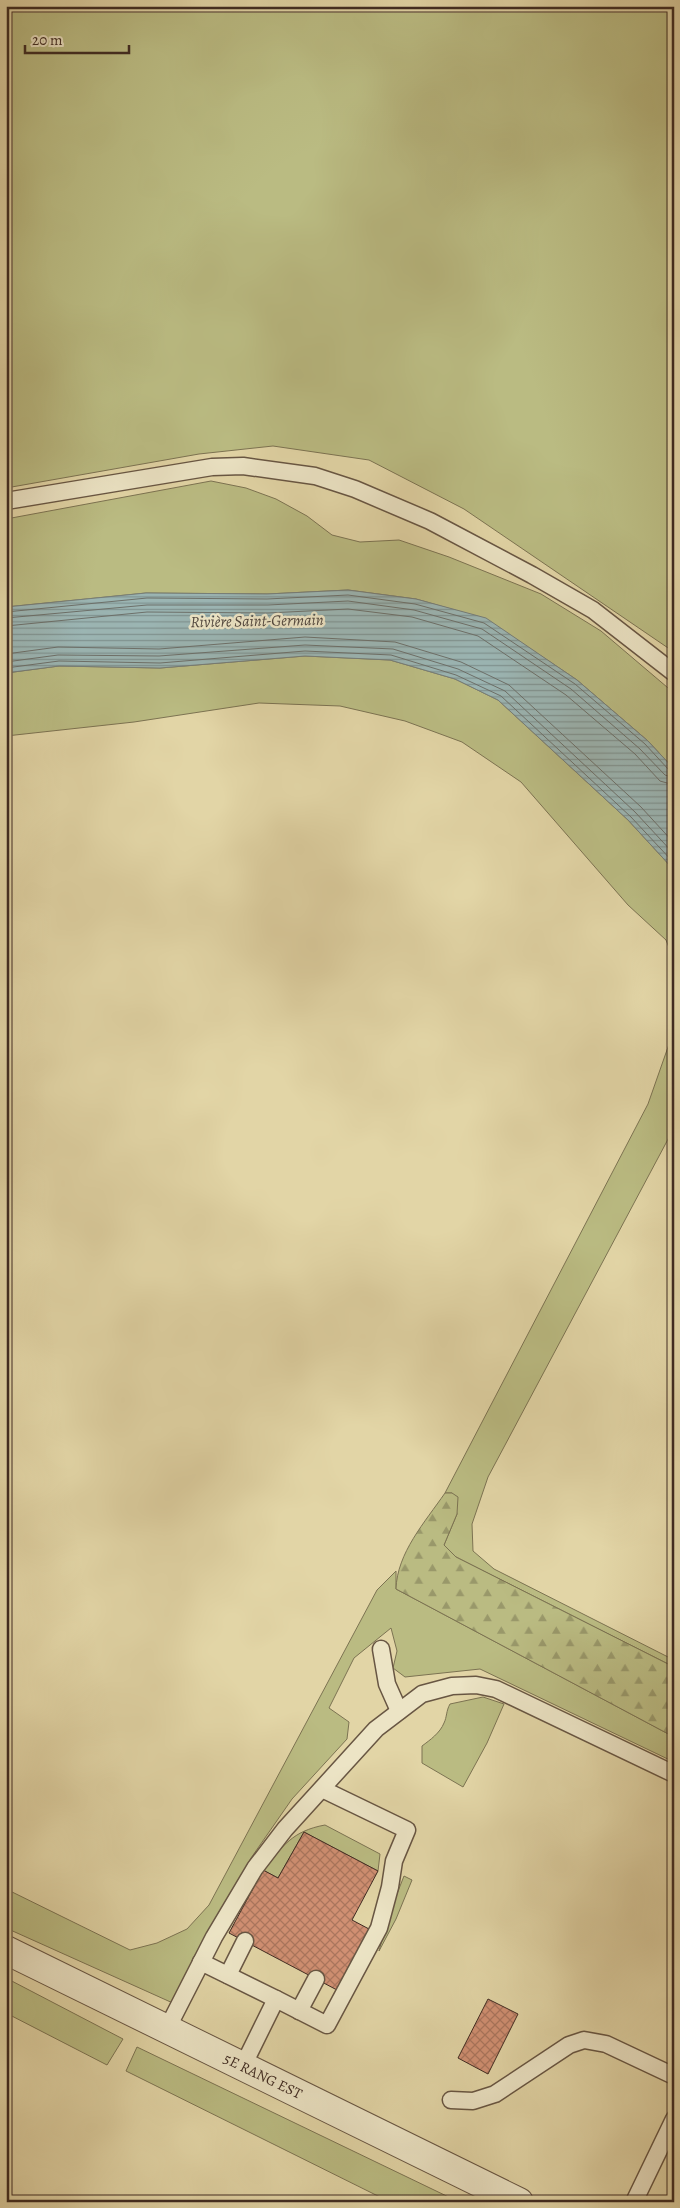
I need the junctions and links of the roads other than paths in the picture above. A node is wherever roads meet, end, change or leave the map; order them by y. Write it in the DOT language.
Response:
graph roads {
  1 [pos="6,501"];
  2 [pos="674,673"];
  3 [pos="381,1649"];
  4 [pos="399,1711"];
  5 [pos="674,1774"];
  6 [pos="322,1789"];
  7 [pos="245,1941"];
  8 [pos="6,1950"];
  9 [pos="202,1962"];
  10 [pos="228,1975"];
  11 [pos="316,1979"];
  12 [pos="276,1999"];
  13 [pos="299,2011"];
  14 [pos="167,2029"];
  15 [pos="243,2066"];
  16 [pos="674,2076"];
  17 [pos="452,2100"];
  18 [pos="674,2119"];
  19 [pos="519,2202"];
  20 [pos="634,2202"];
  1 -- 2 [label="lane"];
  3 -- 4 [label="lane"];
  4 -- 5 [label="lane"];
  4 -- 6 [label="lane"];
  6 -- 9 [label="lane"];
  6 -- 13 [label="lane"];
  7 -- 10 [label="lane"];
  8 -- 14 [label="street, 5E RANG EST"];
  9 -- 10 [label="lane"];
  9 -- 14 [label="lane"];
  10 -- 12 [label="lane"];
  11 -- 13 [label="lane"];
  12 -- 13 [label="lane"];
  12 -- 15 [label="lane"];
  14 -- 15 [label="street, 5E RANG EST"];
  15 -- 19 [label="street, 5E RANG EST"];
  16 -- 17 [label="lane"];
  18 -- 20 [label="lane"];
}
